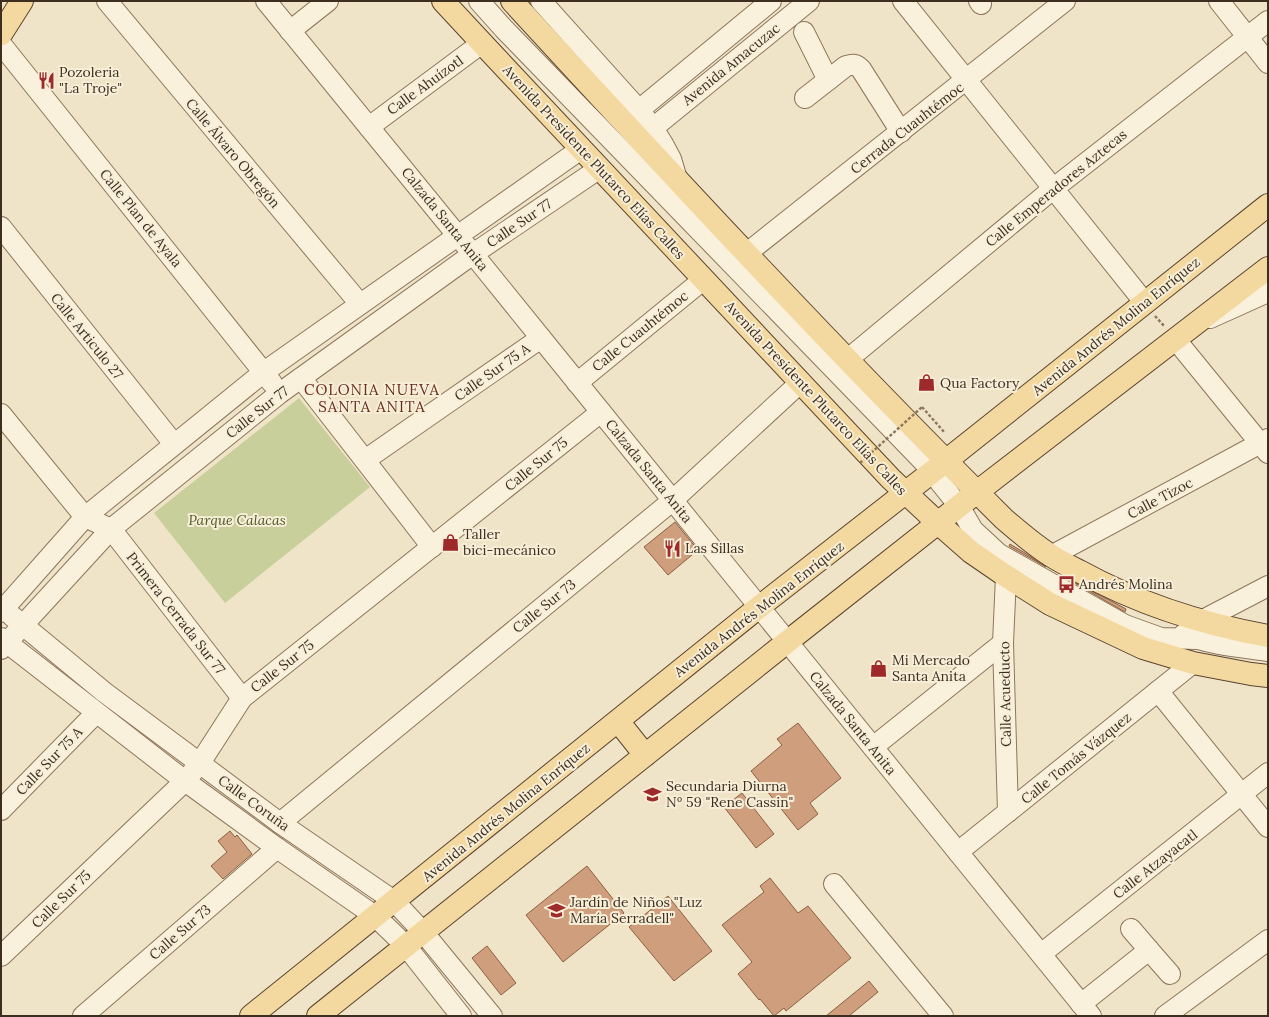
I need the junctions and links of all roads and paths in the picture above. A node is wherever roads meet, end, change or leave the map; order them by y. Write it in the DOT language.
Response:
graph roads {
  1 [pos="22,1"];
  2 [pos="107,1"];
  3 [pos="266,1"];
  4 [pos="328,1"];
  5 [pos="443,1"];
  6 [pos="479,1"];
  7 [pos="512,1"];
  8 [pos="541,1"];
  9 [pos="771,1"];
  10 [pos="809,1"];
  11 [pos="903,1"];
  12 [pos="1065,1"];
  13 [pos="1219,1"];
  14 [pos="1268,21"];
  15 [pos="290,30"];
  16 [pos="804,32"];
  17 [pos="1,34"];
  18 [pos="1248,37"];
  19 [pos="1,44"];
  20 [pos="482,44"];
  21 [pos="1268,63"];
  22 [pos="828,80"];
  23 [pos="967,80"];
  24 [pos="805,98"];
  25 [pos="639,110"];
  26 [pos="369,127"];
  27 [pos="653,128"];
  28 [pos="901,132"];
  29 [pos="581,149"];
  30 [pos="600,168"];
  31 [pos="677,180"];
  32 [pos="1054,188"];
  33 [pos="1268,205"];
  34 [pos="1,227"];
  35 [pos="457,235"];
  36 [pos="747,253"];
  37 [pos="473,254"];
  38 [pos="1268,268"];
  39 [pos="704,279"];
  40 [pos="1268,292"];
  41 [pos="1145,303"];
  42 [pos="360,304"];
  43 [pos="1194,326"];
  44 [pos="541,338"];
  45 [pos="1176,340"];
  46 [pos="848,360"];
  47 [pos="264,372"];
  48 [pos="301,378"];
  49 [pos="802,382"];
  50 [pos="577,383"];
  51 [pos="280,393"];
  52 [pos="600,412"];
  53 [pos="1,414"];
  54 [pos="946,434"];
  55 [pos="174,444"];
  56 [pos="1265,445"];
  57 [pos="364,460"];
  58 [pos="860,463"];
  59 [pos="939,467"];
  60 [pos="977,492"];
  61 [pos="906,493"];
  62 [pos="672,501"];
  63 [pos="959,506"];
  64 [pos="85,517"];
  65 [pos="938,523"];
  66 [pos="111,529"];
  67 [pos="432,547"];
  68 [pos="1051,556"];
  69 [pos="1006,576"];
  70 [pos="1268,586"];
  71 [pos="760,607"];
  72 [pos="2,609"];
  73 [pos="22,625"];
  74 [pos="1198,630"];
  75 [pos="1268,636"];
  76 [pos="787,642"];
  77 [pos="3,643"];
  78 [pos="1003,643"];
  79 [pos="1268,651"];
  80 [pos="1193,663"];
  81 [pos="1268,676"];
  82 [pos="1158,692"];
  83 [pos="242,698"];
  84 [pos="96,713"];
  85 [pos="618,721"];
  86 [pos="873,747"];
  87 [pos="645,755"];
  88 [pos="200,763"];
  89 [pos="1268,773"];
  90 [pos="185,781"];
  91 [pos="1242,794"];
  92 [pos="1,810"];
  93 [pos="1008,812"];
  94 [pos="280,823"];
  95 [pos="1268,827"];
  96 [pos="277,848"];
  97 [pos="958,852"];
  98 [pos="834,884"];
  99 [pos="394,901"];
  100 [pos="375,916"];
  101 [pos="1131,929"];
  102 [pos="424,932"];
  103 [pos="1268,940"];
  104 [pos="406,946"];
  105 [pos="1149,950"];
  106 [pos="1041,954"];
  107 [pos="1,956"];
  108 [pos="1170,974"];
  109 [pos="1086,1010"];
  110 [pos="83,1016"];
  111 [pos="251,1016"];
  112 [pos="318,1016"];
  113 [pos="461,1016"];
  114 [pos="492,1016"];
  115 [pos="943,1016"];
  116 [pos="1165,1016"];
  1 -- 17 [label="main road"];
  2 -- 42 [label="street, Calle Álvaro Obregón"];
  3 -- 15 [label="street, Calzada Santa Anita"];
  4 -- 15 [label="street"];
  5 -- 20 [label="main road, Avenida Presidente Plutarco Elías Calles"];
  6 -- 59 [label="street"];
  7 -- 31 [label="main road"];
  8 -- 25 [label="street"];
  9 -- 25 [label="street, Avenida Amacuzac"];
  10 -- 27 [label="street, Avenida Amacuzac"];
  11 -- 23 [label="street"];
  12 -- 23 [label="street, Cerrada Cuauhtémoc"];
  13 -- 18 [label="street"];
  14 -- 18 [label="street, Calle Emperadores Aztecas"];
  15 -- 26 [label="street, Calzada Santa Anita"];
  16 -- 22 [label="street"];
  18 -- 21 [label="street"];
  18 -- 32 [label="street, Calle Emperadores Aztecas"];
  19 -- 47 [label="street, Calle Plan de Ayala"];
  20 -- 26 [label="street, Calle Ahuízotl"];
  20 -- 29 [label="main road, Avenida Presidente Plutarco Elías Calles"];
  22 -- 24 [label="street"];
  22 -- 28 [label="street"];
  23 -- 28 [label="street, Cerrada Cuauhtémoc"];
  23 -- 32 [label="street"];
  25 -- 27 [label="street"];
  26 -- 35 [label="street, Calzada Santa Anita"];
  27 -- 31 [label="street"];
  28 -- 36 [label="street, Cerrada Cuauhtémoc"];
  29 -- 30 [label="main road, Avenida Presidente Plutarco Elías Calles"];
  29 -- 35 [label="street, Calle Sur 77"];
  30 -- 37 [label="street, Calle Sur 77"];
  30 -- 39 [label="main road, Avenida Presidente Plutarco Elías Calles"];
  31 -- 36 [label="main road"];
  32 -- 41 [label="street"];
  32 -- 46 [label="street, Calle Emperadores Aztecas"];
  33 -- 41 [label="main road, Avenida Andrés Molina Enríquez"];
  34 -- 55 [label="street, Calle Articulo 27"];
  35 -- 37 [label="street, Calzada Santa Anita"];
  35 -- 42 [label="street, Calle Sur 77"];
  36 -- 46 [label="main road"];
  37 -- 44 [label="street, Calzada Santa Anita"];
  37 -- 48 [label="street, Calle Sur 77"];
  38 -- 43 [label="main road"];
  39 -- 49 [label="main road, Avenida Presidente Plutarco Elías Calles"];
  39 -- 50 [label="street, Calle Cuauhtémoc"];
  40 -- 43 [label="street"];
  41 -- 45 [label="path"];
  41 -- 59 [label="main road, Avenida Andrés Molina Enríquez"];
  42 -- 47 [label="street, Calle Sur 77"];
  43 -- 45 [label="main road"];
  44 -- 50 [label="street, Calzada Santa Anita"];
  44 -- 57 [label="street, Calle Sur 75 A"];
  45 -- 56 [label="street"];
  45 -- 60 [label="main road"];
  46 -- 59 [label="main road"];
  47 -- 51 [label="street, Calle Plan de Ayala"];
  47 -- 55 [label="street, Calle Sur 77"];
  48 -- 51 [label="street, Calle Sur 77"];
  48 -- 57 [label="street"];
  49 -- 61 [label="main road, Avenida Presidente Plutarco Elías Calles"];
  49 -- 62 [label="street, Calle Sur 73"];
  50 -- 52 [label="street, Calzada Santa Anita"];
  51 -- 66 [label="street, Calle Sur 77"];
  52 -- 62 [label="street, Calzada Santa Anita"];
  52 -- 67 [label="street, Calle Sur 75"];
  53 -- 64 [label="street"];
  54 -- 58 [label="path, bridge"];
  55 -- 64 [label="street, Calle Sur 77"];
  56 -- 68 [label="street, Calle Tizoc"];
  57 -- 67 [label="street"];
  59 -- 60 [label="main road"];
  59 -- 61 [label="main road, Avenida Andrés Molina Enríquez"];
  59 -- 63 [label="street"];
  60 -- 63 [label="main road"];
  60 -- 68 [label="main road"];
  61 -- 65 [label="main road, Avenida Presidente Plutarco Elías Calles"];
  61 -- 71 [label="main road, Avenida Andrés Molina Enríquez"];
  62 -- 71 [label="street, Calzada Santa Anita"];
  62 -- 94 [label="street, Calle Sur 73"];
  63 -- 65 [label="main road"];
  63 -- 74 [label="street"];
  64 -- 66 [label="street"];
  64 -- 72 [label="street, Calle Sur 77"];
  65 -- 69 [label="main road, Avenida Presidente Plutarco Elías Calles"];
  65 -- 76 [label="main road"];
  66 -- 73 [label="street, Calle Sur 77"];
  66 -- 83 [label="street, Primera Cerrada Sur 77"];
  67 -- 83 [label="street, Calle Sur 75"];
  68 -- 74 [label="main road"];
  69 -- 78 [label="street, Calle Acueducto"];
  69 -- 80 [label="main road, Avenida Presidente Plutarco Elías Calles"];
  70 -- 74 [label="street"];
  71 -- 76 [label="street, Calzada Santa Anita"];
  71 -- 85 [label="main road, Avenida Andrés Molina Enríquez"];
  72 -- 73 [label="street, Calle Coruña"];
  73 -- 77 [label="street, Calle Sur 77"];
  73 -- 88 [label="street, Calle Coruña"];
  74 -- 75 [label="main road"];
  74 -- 79 [label="street"];
  76 -- 86 [label="street, Calzada Santa Anita"];
  76 -- 87 [label="main road"];
  77 -- 84 [label="street, Calle Coruña"];
  78 -- 86 [label="street"];
  78 -- 93 [label="street, Calle Acueducto"];
  80 -- 81 [label="main road, Avenida Presidente Plutarco Elías Calles"];
  80 -- 82 [label="street, Calle Tomás Vázquez"];
  82 -- 91 [label="street"];
  82 -- 93 [label="street, Calle Tomás Vázquez"];
  83 -- 88 [label="street, Calle Sur 75"];
  84 -- 90 [label="street, Calle Coruña"];
  84 -- 92 [label="street, Calle Sur 75 A"];
  85 -- 87 [label="main road"];
  85 -- 99 [label="main road, Avenida Andrés Molina Enríquez"];
  86 -- 97 [label="street, Calzada Santa Anita"];
  87 -- 102 [label="main road"];
  88 -- 90 [label="street, Calle Sur 75"];
  88 -- 94 [label="street, Calle Coruña"];
  89 -- 91 [label="street, Calle Atzayacatl"];
  90 -- 96 [label="street, Calle Coruña"];
  90 -- 107 [label="street, Calle Sur 75"];
  91 -- 95 [label="street"];
  91 -- 106 [label="street, Calle Atzayacatl"];
  93 -- 97 [label="street, Calle Tomás Vázquez"];
  94 -- 99 [label="street, Calle Coruña"];
  96 -- 100 [label="street, Calle Coruña"];
  96 -- 110 [label="street, Calle Sur 73"];
  97 -- 106 [label="street, Calzada Santa Anita"];
  98 -- 115 [label="street"];
  99 -- 100 [label="main road, Avenida Andrés Molina Enríquez"];
  99 -- 102 [label="street, Calle Coruña"];
  100 -- 104 [label="street, Calle Coruña"];
  100 -- 111 [label="main road, Avenida Andrés Molina Enríquez"];
  101 -- 105 [label="street"];
  102 -- 104 [label="main road"];
  102 -- 114 [label="street, Calle Coruña"];
  103 -- 116 [label="street"];
  104 -- 112 [label="main road"];
  104 -- 113 [label="street, Calle Coruña"];
  105 -- 108 [label="street"];
  105 -- 109 [label="street"];
  106 -- 109 [label="street, Calzada Santa Anita"];
}
